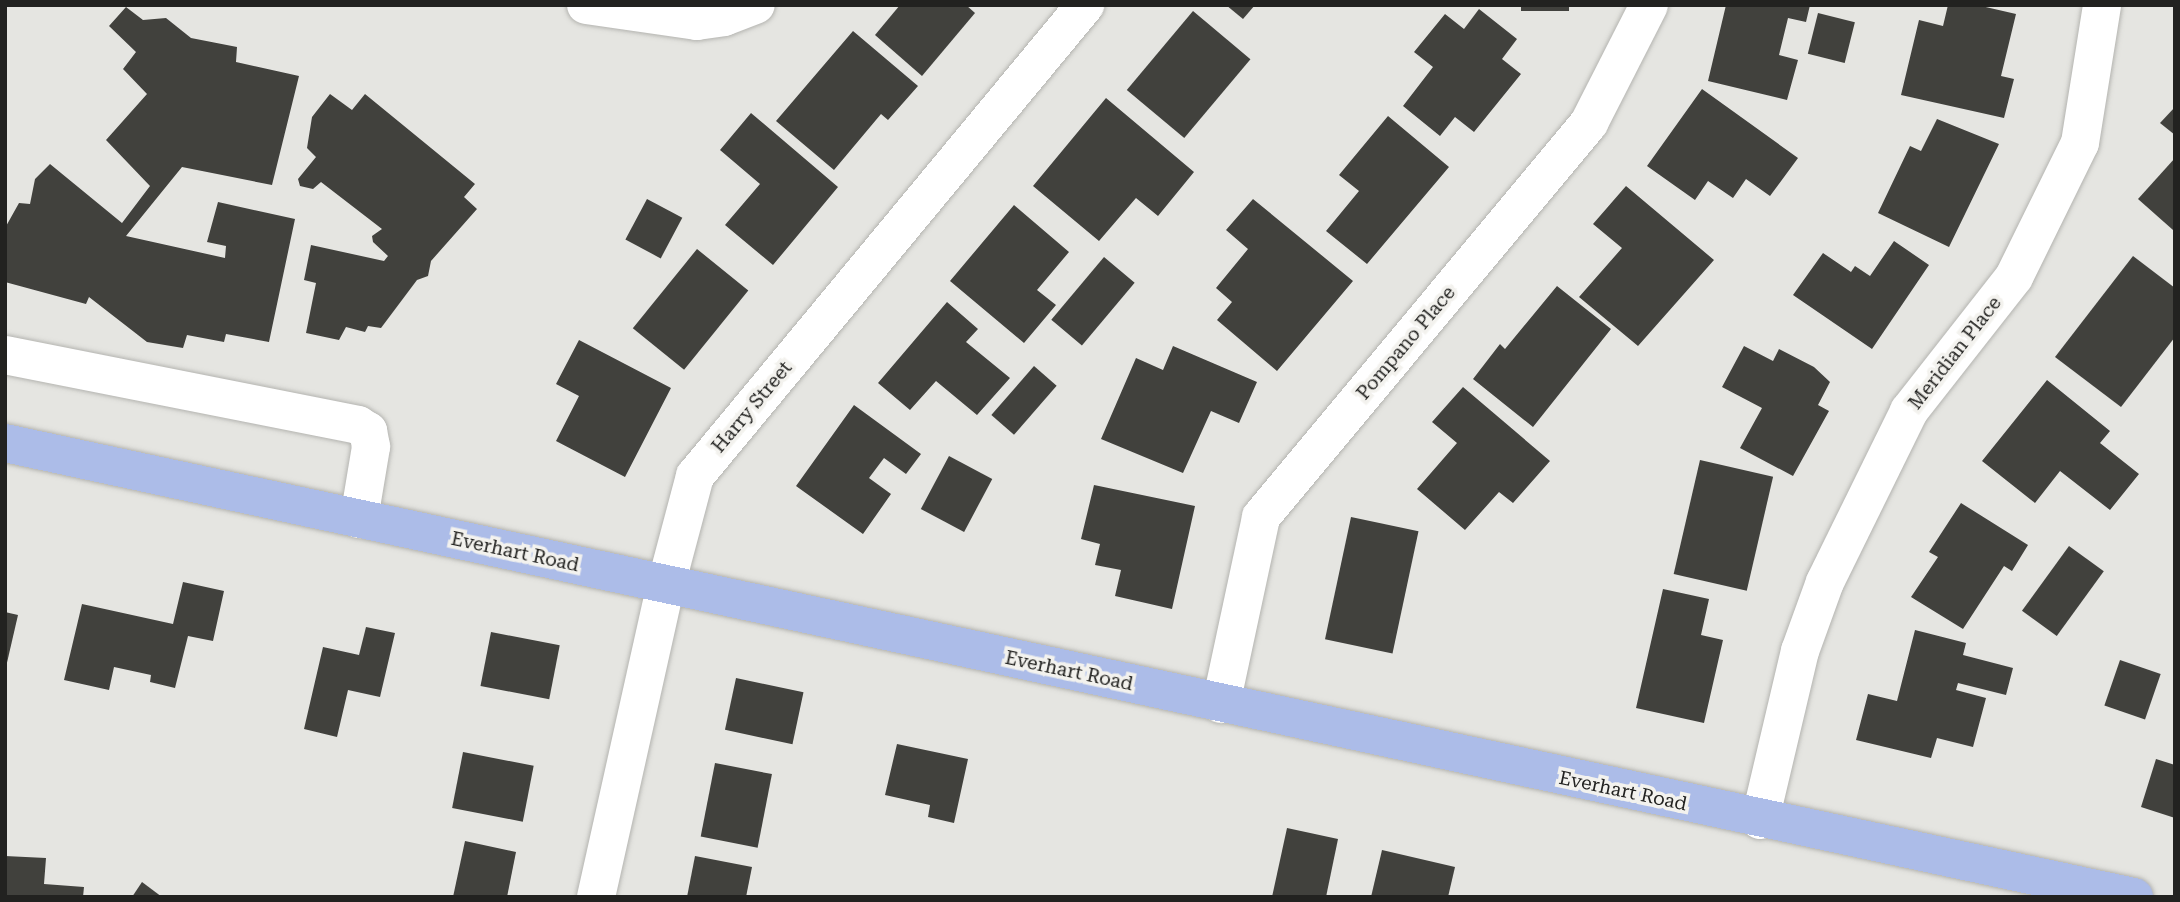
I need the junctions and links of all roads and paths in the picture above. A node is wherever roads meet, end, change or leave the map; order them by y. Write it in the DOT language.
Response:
graph roads {
  1 [pos="586,5"];
  2 [pos="756,5"];
  3 [pos="1085,5"];
  4 [pos="1649,5"];
  5 [pos="2102,5"];
  6 [pos="5,355"];
  7 [pos="5,443"];
  8 [pos="359,519"];
  9 [pos="666,584"];
  10 [pos="1221,704"];
  11 [pos="1760,820"];
  12 [pos="596,897"];
  13 [pos="2134,897"];
  1 -- 2 [label="street"];
  3 -- 9 [label="street, Harry Street"];
  4 -- 10 [label="street, Pompano Place"];
  5 -- 11 [label="street, Meridian Place"];
  6 -- 8 [label="street"];
  7 -- 8 [label="main road, Everhart Road"];
  8 -- 9 [label="main road, Everhart Road"];
  9 -- 10 [label="main road, Everhart Road"];
  9 -- 12 [label="street, Harry Street"];
  10 -- 11 [label="main road, Everhart Road"];
  11 -- 13 [label="main road, Everhart Road"];
}
